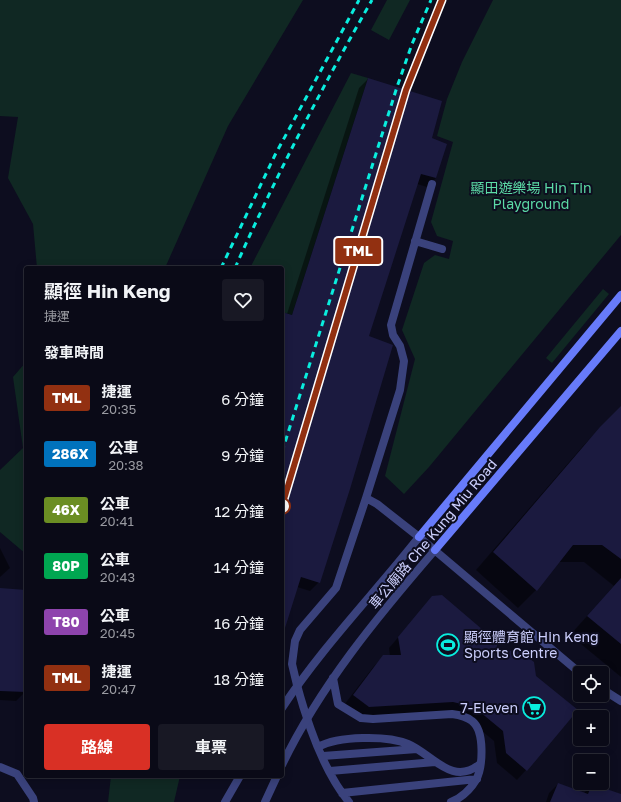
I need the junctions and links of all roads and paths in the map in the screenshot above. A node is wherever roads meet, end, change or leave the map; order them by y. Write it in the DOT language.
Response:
graph roads {
  1 [pos="432,184"];
  2 [pos="415,241"];
  3 [pos="442,249"];
  4 [pos="621,295"];
  5 [pos="621,331"];
  6 [pos="366,498"];
  7 [pos="420,537"];
  8 [pos="435,550"];
  9 [pos="573,667"];
  10 [pos="333,678"];
  11 [pos="297,685"];
  12 [pos="609,693"];
  13 [pos="621,701"];
  14 [pos="284,705"];
  15 [pos="307,720"];
  16 [pos="318,747"];
  17 [pos="417,749"];
  18 [pos="322,756"];
  19 [pos="284,761"];
  20 [pos="435,762"];
  21 [pos="480,764"];
  22 [pos="0,767"];
  23 [pos="330,771"];
  24 [pos="239,778"];
  25 [pos="276,778"];
  26 [pos="477,779"];
  27 [pos="342,793"];
  28 [pos="34,802"];
  29 [pos="225,802"];
  30 [pos="265,802"];
  31 [pos="349,802"];
  32 [pos="450,802"];
  1 -- 2 [label="street"];
  2 -- 3 [label="street"];
  2 -- 6 [label="street"];
  4 -- 7 [label="main road, 車公廟路 Che Kung Miu Road"];
  5 -- 8 [label="main road, 車公廟路 Che Kung Miu Road"];
  6 -- 7 [label="street"];
  6 -- 11 [label="street"];
  7 -- 8 [label="street"];
  7 -- 11 [label="street, 車公廟路 Che Kung Miu Road"];
  8 -- 9 [label="street"];
  8 -- 10 [label="street, 車公廟路 Che Kung Miu Road"];
  10 -- 15 [label="street, 車公廟路 Che Kung Miu Road"];
  10 -- 21 [label="street"];
  11 -- 14 [label="street, 車公廟路 Che Kung Miu Road"];
  11 -- 15 [label="street"];
  12 -- 13 [label="street"];
  15 -- 16 [label="street"];
  15 -- 19 [label="street, 車公廟路 Che Kung Miu Road"];
  16 -- 17 [label="street"];
  16 -- 18 [label="street"];
  17 -- 18 [label="street"];
  17 -- 20 [label="street"];
  18 -- 23 [label="street"];
  20 -- 21 [label="street"];
  20 -- 23 [label="street"];
  21 -- 26 [label="street"];
  22 -- 28 [label="street"];
  23 -- 27 [label="street"];
  24 -- 29 [label="street"];
  25 -- 30 [label="street"];
  26 -- 27 [label="street"];
  26 -- 32 [label="street"];
  27 -- 31 [label="street"];
}
